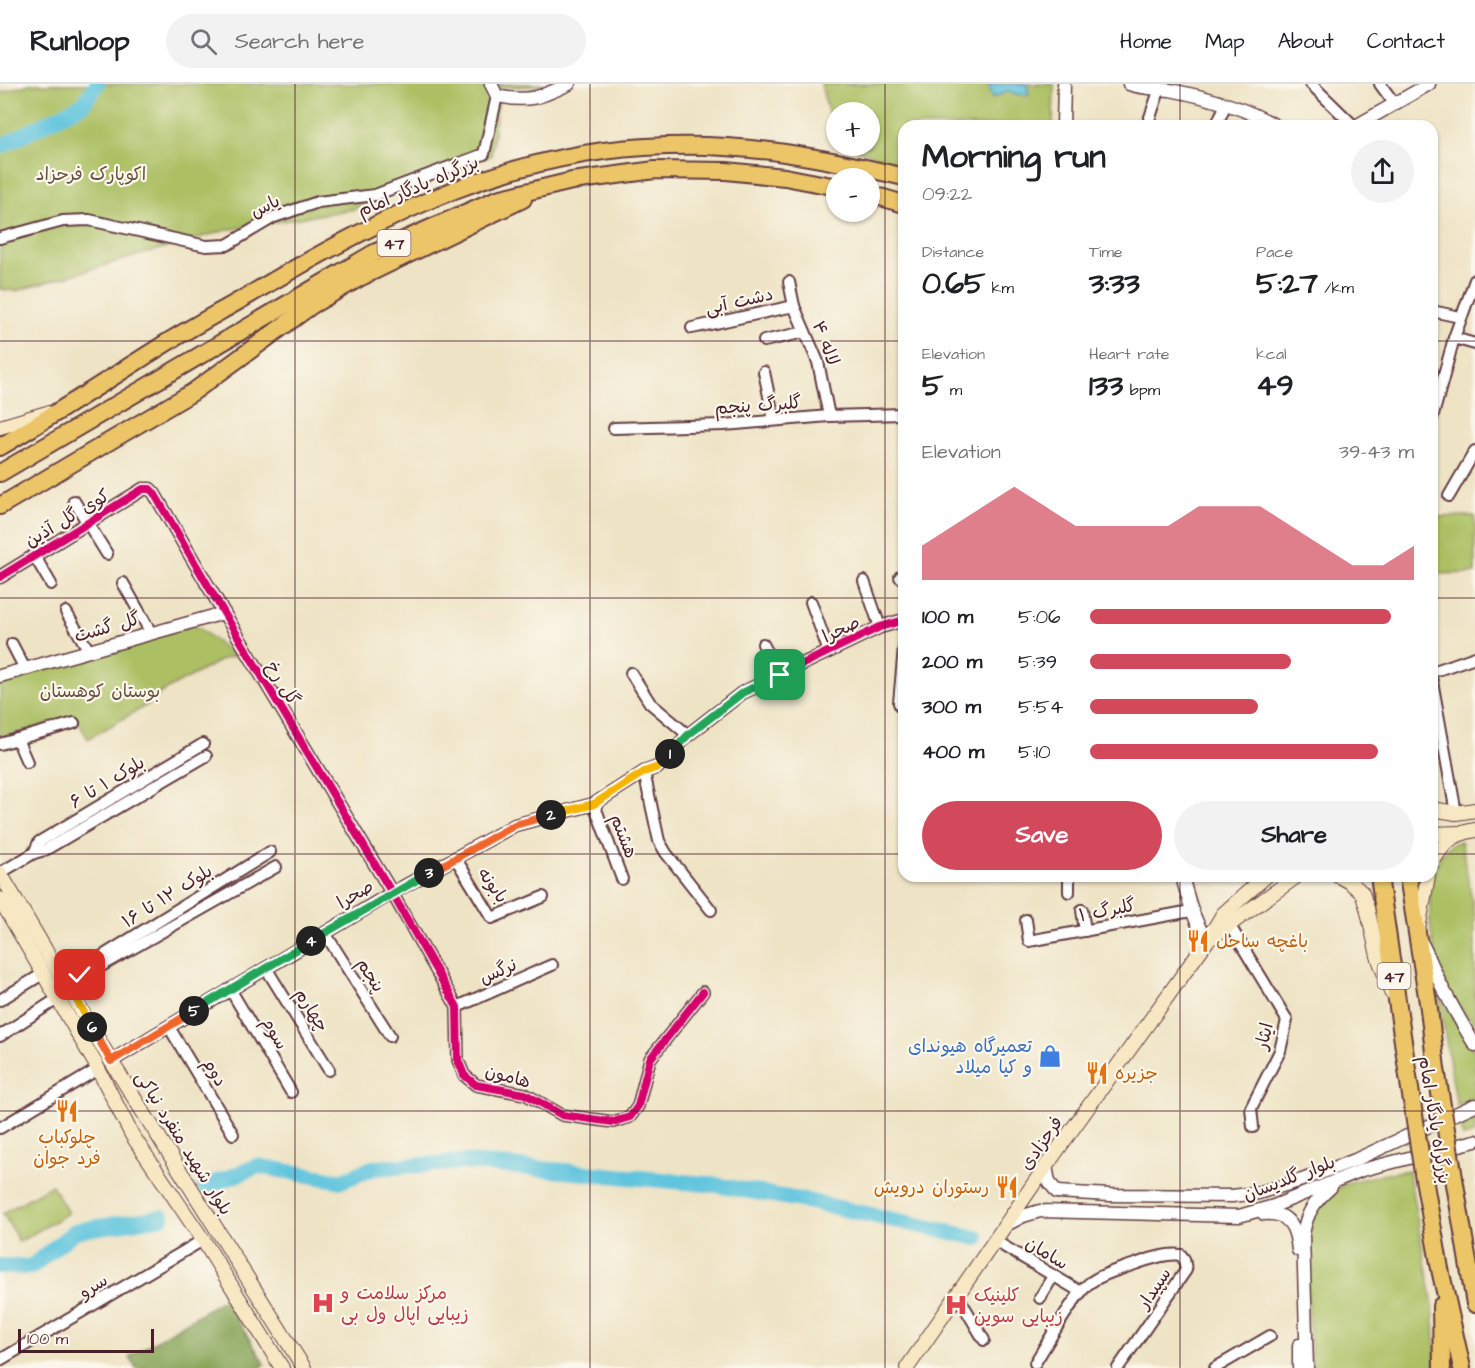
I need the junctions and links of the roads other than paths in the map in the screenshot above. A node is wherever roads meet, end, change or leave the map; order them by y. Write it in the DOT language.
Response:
graph roads {
  1 [pos="491,84"];
  2 [pos="569,84"];
  3 [pos="1064,84"];
  4 [pos="1129,84"];
  5 [pos="1311,84"];
  6 [pos="1380,84"];
  7 [pos="1429,84"];
  8 [pos="1160,88"];
  9 [pos="497,96"];
  10 [pos="1394,103"];
  11 [pos="1226,104"];
  12 [pos="1063,120"];
  13 [pos="1149,120"];
  14 [pos="1219,120"];
  15 [pos="1265,120"];
  16 [pos="1349,120"];
  17 [pos="1365,120"];
  18 [pos="898,176"];
  19 [pos="826,185"];
  20 [pos="550,186"];
  21 [pos="880,197"];
  22 [pos="898,202"];
  23 [pos="0,238"];
  24 [pos="1475,280"];
  25 [pos="789,282"];
  26 [pos="794,306"];
  27 [pos="1438,314"];
  28 [pos="1460,317"];
  29 [pos="692,328"];
  30 [pos="805,332"];
  31 [pos="1454,338"];
  32 [pos="764,341"];
  33 [pos="1475,344"];
  34 [pos="764,372"];
  35 [pos="1438,397"];
  36 [pos="72,404"];
  37 [pos="898,414"];
  38 [pos="829,416"];
  39 [pos="774,420"];
  40 [pos="0,427"];
  41 [pos="614,428"];
  42 [pos="0,447"];
  43 [pos="1475,451"];
  44 [pos="0,473"];
  45 [pos="150,489"];
  46 [pos="1449,496"];
  47 [pos="74,501"];
  48 [pos="0,506"];
  49 [pos="88,523"];
  50 [pos="107,554"];
  51 [pos="33,555"];
  52 [pos="0,577"];
  53 [pos="864,581"];
  54 [pos="123,583"];
  55 [pos="51,584"];
  56 [pos="811,602"];
  57 [pos="66,612"];
  58 [pos="224,613"];
  59 [pos="898,622"];
  60 [pos="880,627"];
  61 [pos="151,633"];
  62 [pos="12,644"];
  63 [pos="763,644"];
  64 [pos="89,651"];
  65 [pos="829,652"];
  66 [pos="1475,657"];
  67 [pos="25,669"];
  68 [pos="1438,670"];
  69 [pos="631,673"];
  70 [pos="780,675"];
  71 [pos="0,676"];
  72 [pos="1438,714"];
  73 [pos="74,723"];
  74 [pos="688,735"];
  75 [pos="16,740"];
  76 [pos="0,744"];
  77 [pos="203,744"];
  78 [pos="206,756"];
  79 [pos="27,762"];
  80 [pos="644,772"];
  81 [pos="594,804"];
  82 [pos="1438,810"];
  83 [pos="1475,810"];
  84 [pos="1456,813"];
  85 [pos="1438,818"];
  86 [pos="1475,830"];
  87 [pos="1460,833"];
  88 [pos="1438,834"];
  89 [pos="270,852"];
  90 [pos="34,853"];
  91 [pos="1438,854"];
  92 [pos="456,858"];
  93 [pos="276,867"];
  94 [pos="0,873"];
  95 [pos="622,879"];
  96 [pos="1069,882"];
  97 [pos="1184,882"];
  98 [pos="1259,882"];
  99 [pos="1288,882"];
  100 [pos="1350,882"];
  101 [pos="1380,882"];
  102 [pos="1409,882"];
  103 [pos="1427,882"];
  104 [pos="1069,892"];
  105 [pos="392,893"];
  106 [pos="543,897"];
  107 [pos="0,899"];
  108 [pos="711,910"];
  109 [pos="1082,910"];
  110 [pos="1191,910"];
  111 [pos="0,915"];
  112 [pos="1026,920"];
  113 [pos="1230,926"];
  114 [pos="1085,931"];
  115 [pos="325,933"];
  116 [pos="1417,934"];
  117 [pos="1207,941"];
  118 [pos="552,965"];
  119 [pos="266,968"];
  120 [pos="85,971"];
  121 [pos="36,978"];
  122 [pos="67,983"];
  123 [pos="230,990"];
  124 [pos="704,992"];
  125 [pos="0,1000"];
  126 [pos="51,1004"];
  127 [pos="457,1007"];
  128 [pos="1454,1007"];
  129 [pos="1400,1015"];
  130 [pos="1475,1026"];
  131 [pos="169,1027"];
  132 [pos="0,1036"];
  133 [pos="390,1036"];
  134 [pos="1475,1045"];
  135 [pos="111,1061"];
  136 [pos="96,1066"];
  137 [pos="329,1070"];
  138 [pos="291,1092"];
  139 [pos="1475,1106"];
  140 [pos="1252,1127"];
  141 [pos="0,1128"];
  142 [pos="233,1134"];
  143 [pos="1475,1141"];
  144 [pos="1046,1166"];
  145 [pos="1340,1179"];
  146 [pos="1057,1192"];
  147 [pos="196,1195"];
  148 [pos="180,1207"];
  149 [pos="1056,1211"];
  150 [pos="1245,1215"];
  151 [pos="1006,1225"];
  152 [pos="202,1240"];
  153 [pos="995,1241"];
  154 [pos="1440,1269"];
  155 [pos="1053,1276"];
  156 [pos="1081,1292"];
  157 [pos="958,1296"];
  158 [pos="1040,1298"];
  159 [pos="1475,1304"];
  160 [pos="1270,1335"];
  161 [pos="984,1340"];
  162 [pos="0,1360"];
  163 [pos="1035,1363"];
  164 [pos="282,1368"];
  165 [pos="304,1368"];
  166 [pos="907,1368"];
  167 [pos="1118,1368"];
  168 [pos="1215,1368"];
  169 [pos="1299,1368"];
  170 [pos="1307,1368"];
  171 [pos="1442,1368"];
  172 [pos="1462,1368"];
  1 -- 9 [label="street"];
  2 -- 9 [label="street"];
  3 -- 12 [label="street"];
  4 -- 8 [label="street"];
  5 -- 16 [label="street"];
  6 -- 10 [label="street"];
  7 -- 10 [label="street"];
  8 -- 11 [label="street"];
  8 -- 13 [label="street"];
  9 -- 23 [label="street, یاس"];
  10 -- 17 [label="street"];
  11 -- 14 [label="street"];
  11 -- 15 [label="street"];
  18 -- 36 [label="highway, بزرگراه یادگار امام / 47"];
  19 -- 20 [label="highway, 47"];
  20 -- 44 [label="highway, 47"];
  20 -- 48 [label="highway"];
  21 -- 22 [label="highway"];
  24 -- 28 [label="street"];
  25 -- 26 [label="street, لاله ۴"];
  26 -- 29 [label="street, دشت آبی"];
  26 -- 30 [label="street, لاله ۴"];
  27 -- 28 [label="street"];
  28 -- 31 [label="street"];
  30 -- 32 [label="street"];
  30 -- 38 [label="street, لاله ۴"];
  31 -- 33 [label="street"];
  31 -- 35 [label="street"];
  34 -- 39 [label="street"];
  36 -- 40 [label="main road"];
  36 -- 42 [label="highway, بزرگراه یادگار امام / 47"];
  37 -- 38 [label="street, گلبرگ پنجم"];
  38 -- 39 [label="street, گلبرگ پنجم"];
  39 -- 41 [label="street, گلبرگ پنجم"];
  43 -- 46 [label="street"];
  45 -- 49 [label="street, کوی گل آذین"];
  45 -- 58 [label="street, گل رخ"];
  47 -- 49 [label="street"];
  49 -- 50 [label="street"];
  49 -- 51 [label="street, کوی گل آذین"];
  51 -- 52 [label="street, کوی گل آذین"];
  51 -- 55 [label="street"];
  53 -- 60 [label="street"];
  54 -- 61 [label="street"];
  56 -- 65 [label="street"];
  57 -- 64 [label="street"];
  58 -- 61 [label="street, گل گشت"];
  58 -- 105 [label="street, گل رخ"];
  59 -- 60 [label="street, صحرا"];
  60 -- 65 [label="street, صحرا"];
  61 -- 64 [label="street, گل گشت"];
  62 -- 67 [label="street"];
  63 -- 70 [label="street"];
  64 -- 67 [label="street, گل گشت"];
  65 -- 70 [label="street, صحرا"];
  66 -- 68 [label="street"];
  67 -- 71 [label="street, گل گشت"];
  69 -- 74 [label="street"];
  70 -- 74 [label="street, صحرا"];
  72 -- 84 [label="street"];
  73 -- 75 [label="street"];
  74 -- 80 [label="street, صحرا"];
  75 -- 76 [label="street"];
  75 -- 79 [label="street"];
  77 -- 90 [label="street, بلوک ۱ تا ۶"];
  78 -- 90 [label="street"];
  80 -- 81 [label="street, صحرا"];
  80 -- 108 [label="street"];
  81 -- 92 [label="street, صحرا"];
  81 -- 95 [label="street, هشتم"];
  82 -- 84 [label="main road"];
  83 -- 84 [label="main road"];
  84 -- 85 [label="main road"];
  86 -- 87 [label="main road"];
  87 -- 88 [label="main road"];
  87 -- 91 [label="main road"];
  89 -- 120 [label="street, بلوک ۱۲ تا ۱۶"];
  90 -- 94 [label="street"];
  92 -- 105 [label="street, صحرا"];
  92 -- 106 [label="street, بابونه"];
  93 -- 120 [label="street"];
  94 -- 122 [label="main road, بلوار شهید منفرد نیاکی"];
  96 -- 104 [label="street"];
  97 -- 110 [label="street"];
  98 -- 117 [label="main road, فرحزادی"];
  99 -- 113 [label="main road"];
  100 -- 129 [label="main road"];
  101 -- 129 [label="highway, بزرگراه یادگار امام / 47"];
  102 -- 116 [label="highway, بزرگراه یادگار امام / 47"];
  103 -- 116 [label="main road"];
  105 -- 115 [label="street, صحرا"];
  105 -- 127 [label="street, هامون"];
  107 -- 136 [label="main road, بلوار شهید منفرد نیاکی"];
  109 -- 114 [label="street"];
  110 -- 114 [label="street, گلبرگ ۱"];
  110 -- 117 [label="street"];
  111 -- 121 [label="main road"];
  112 -- 114 [label="street, گلبرگ ۱"];
  113 -- 117 [label="main road"];
  113 -- 140 [label="street, ایثار"];
  115 -- 119 [label="street, صحرا"];
  115 -- 133 [label="street, پنجم"];
  116 -- 128 [label="street"];
  116 -- 159 [label="highway, بزرگراه یادگار امام / 47, bridge"];
  117 -- 144 [label="main road, فرحزادی"];
  118 -- 127 [label="street, نرگس"];
  119 -- 123 [label="street, صحرا"];
  119 -- 137 [label="street, چهارم"];
  120 -- 122 [label="street"];
  121 -- 125 [label="street"];
  121 -- 126 [label="main road"];
  122 -- 135 [label="main road, بلوار شهید منفرد نیاکی"];
  123 -- 131 [label="street, صحرا"];
  123 -- 138 [label="street, سوم"];
  124 -- 127 [label="street, هامون"];
  126 -- 132 [label="street"];
  126 -- 136 [label="main road"];
  128 -- 130 [label="street"];
  128 -- 134 [label="street"];
  129 -- 154 [label="highway, بزرگراه یادگار امام / 47, bridge"];
  131 -- 135 [label="street, صحرا"];
  131 -- 142 [label="street, دوم"];
  135 -- 147 [label="main road, بلوار شهید منفرد نیاکی"];
  136 -- 141 [label="street"];
  136 -- 148 [label="main road, بلوار شهید منفرد نیاکی"];
  139 -- 146 [label="street, بلوار گلدیسان"];
  143 -- 145 [label="street, بلوار گلدیسان"];
  144 -- 146 [label="street"];
  144 -- 151 [label="main road, فرحزادی"];
  145 -- 150 [label="street, بلوار گلدیسان"];
  145 -- 170 [label="street"];
  146 -- 149 [label="street"];
  147 -- 148 [label="main road"];
  147 -- 165 [label="main road, بلوار شهید منفرد نیاکی"];
  148 -- 152 [label="main road, بلوار شهید منفرد نیاکی"];
  149 -- 150 [label="street, بلوار گلدیسان"];
  149 -- 151 [label="street, بلوار گلدیسان"];
  150 -- 169 [label="street"];
  151 -- 153 [label="main road, فرحزادی"];
  152 -- 162 [label="street, سرو"];
  152 -- 164 [label="main road, بلوار شهید منفرد نیاکی"];
  153 -- 155 [label="street, سامان"];
  153 -- 157 [label="main road, فرحزادی"];
  154 -- 171 [label="highway"];
  154 -- 172 [label="highway, بزرگراه یادگار امام / 47"];
  155 -- 156 [label="street, سامان"];
  155 -- 158 [label="street"];
  156 -- 163 [label="street"];
  156 -- 167 [label="street, سپیدار"];
  157 -- 161 [label="street"];
  157 -- 166 [label="main road, فرحزادی"];
  160 -- 168 [label="street"];
}
